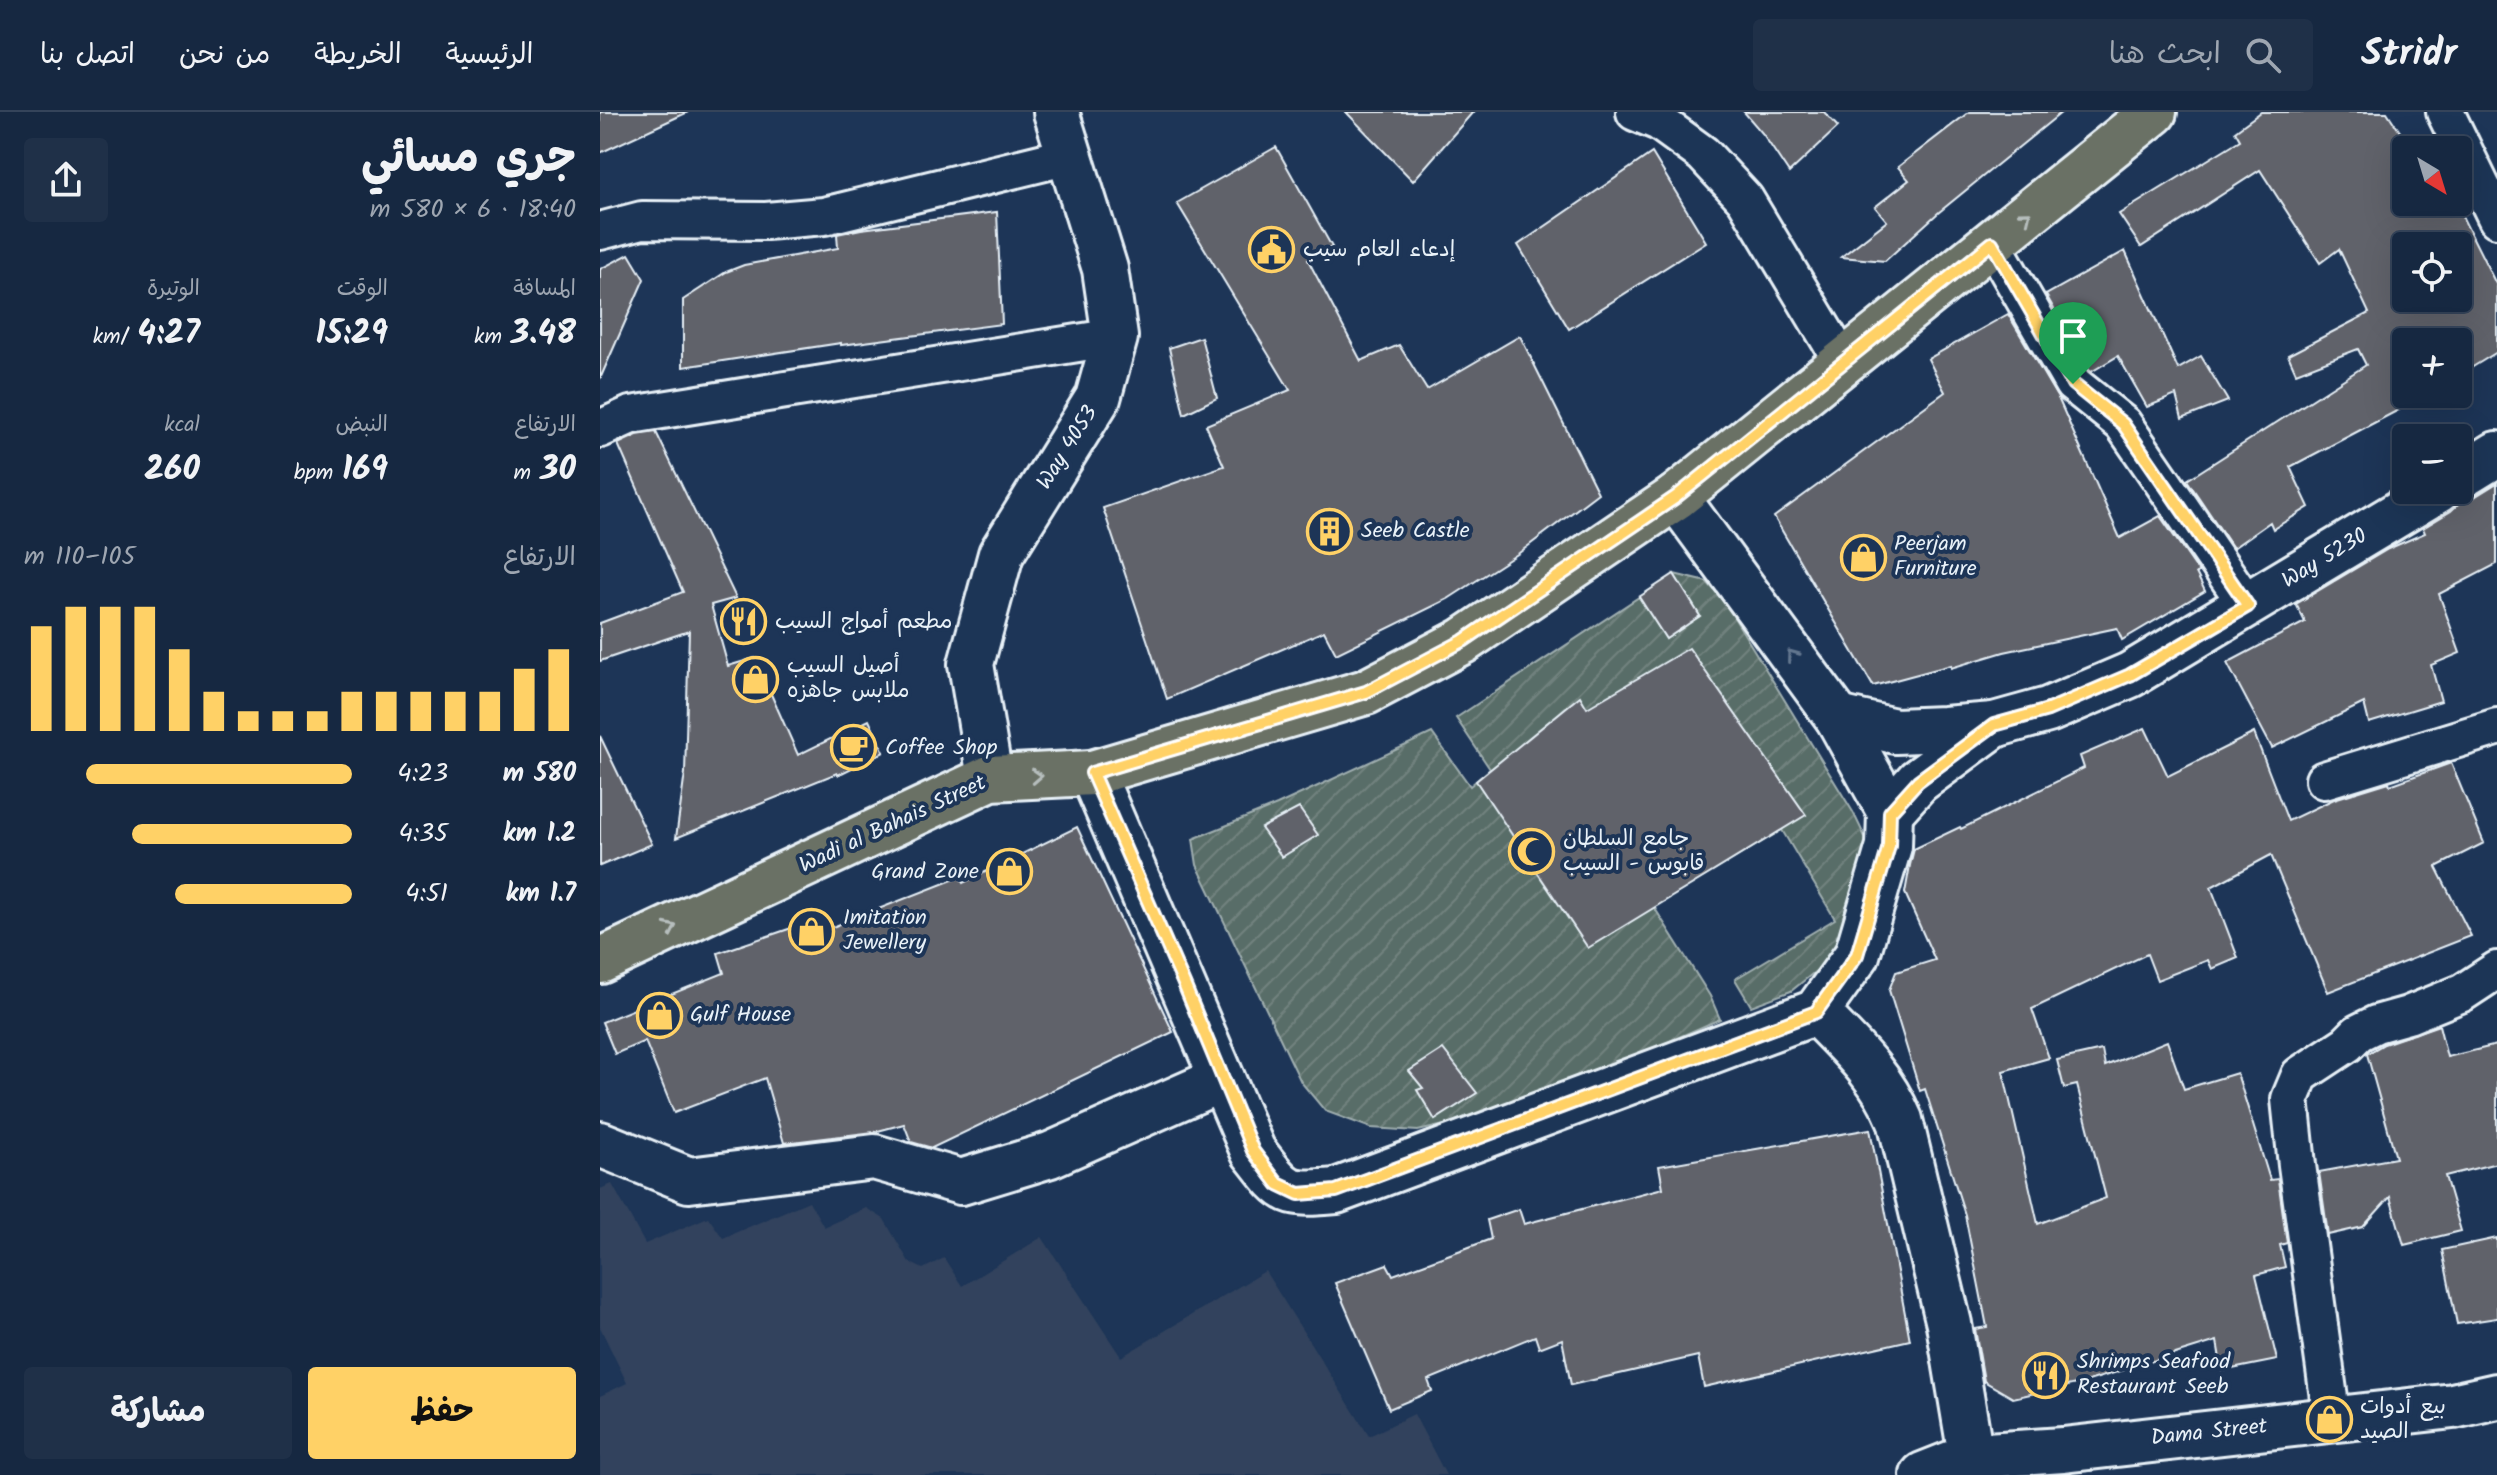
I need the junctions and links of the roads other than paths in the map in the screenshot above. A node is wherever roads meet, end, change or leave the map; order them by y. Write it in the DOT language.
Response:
graph roads {
  1 [pos="1056,112"];
  2 [pos="1635,112"];
  3 [pos="2154,112"];
  4 [pos="2445,112"];
  5 [pos="1069,156"];
  6 [pos="2495,211"];
  7 [pos="600,231"];
  8 [pos="1992,243"];
  9 [pos="1115,337"];
  10 [pos="1844,364"];
  11 [pos="600,429"];
  12 [pos="2497,454"];
  13 [pos="2472,469"];
  14 [pos="1676,497"];
  15 [pos="2415,504"];
  16 [pos="2248,606"];
  17 [pos="1838,718"];
  18 [pos="1994,725"];
  19 [pos="2497,727"];
  20 [pos="1092,773"];
  21 [pos="990,778"];
  22 [pos="2324,780"];
  23 [pos="1890,812"];
  24 [pos="600,961"];
  25 [pos="2497,970"];
  26 [pos="1816,1012"];
  27 [pos="1222,1079"];
  28 [pos="600,1144"];
  29 [pos="2497,1396"];
  30 [pos="2332,1420"];
  31 [pos="1971,1456"];
  32 [pos="1923,1475"];
  1 -- 5 [label="street, Way 4053"];
  2 -- 10 [label="street"];
  8 -- 3 [label="main road, Wadi al Bahais Street, one-way"];
  4 -- 6 [label="street"];
  5 -- 7 [label="street"];
  5 -- 9 [label="street, Way 4053"];
  8 -- 10 [label="main road, Wadi al Bahais Street"];
  8 -- 16 [label="street"];
  9 -- 11 [label="street"];
  9 -- 21 [label="street, Way 4053"];
  10 -- 14 [label="main road, Wadi al Bahais Street"];
  12 -- 13 [label="street"];
  17 -- 14 [label="street, one-way"];
  14 -- 20 [label="main road, Wadi al Bahais Street"];
  15 -- 16 [label="street, Way 5230"];
  16 -- 18 [label="street, Way 5230"];
  17 -- 18 [label="street, Way 5230"];
  17 -- 23 [label="street"];
  18 -- 23 [label="street, Way 5230"];
  19 -- 22 [label="street"];
  21 -- 20 [label="main road, Wadi al Bahais Street, one-way"];
  20 -- 27 [label="street"];
  24 -- 21 [label="main road, Wadi al Bahais Street, one-way"];
  23 -- 26 [label="street"];
  25 -- 30 [label="street"];
  26 -- 27 [label="street"];
  26 -- 31 [label="street"];
  27 -- 28 [label="street"];
  29 -- 30 [label="street, Dama Street"];
  30 -- 31 [label="street, Dama Street"];
  31 -- 32 [label="street, Dama Street"];
}
